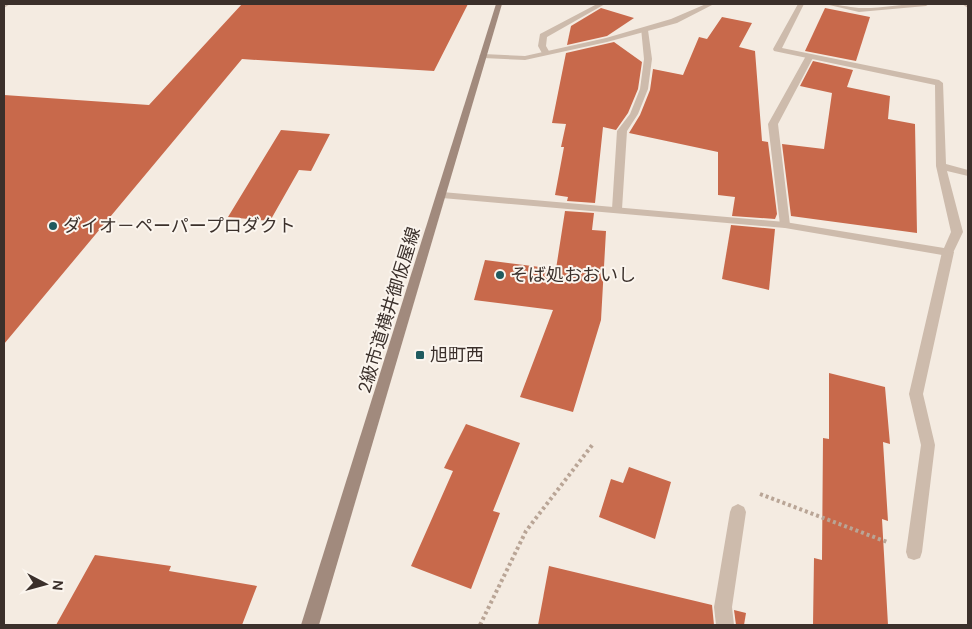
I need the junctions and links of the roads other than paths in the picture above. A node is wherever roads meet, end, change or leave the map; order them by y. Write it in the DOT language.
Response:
graph roads {
  1 [pos="7,4"];
  2 [pos="500,4"];
  3 [pos="602,4"];
  4 [pos="711,4"];
  5 [pos="801,4"];
  6 [pos="828,4"];
  7 [pos="926,4"];
  8 [pos="4,6"];
  9 [pos="644,30"];
  10 [pos="546,53"];
  11 [pos="483,56"];
  12 [pos="810,56"];
  13 [pos="941,166"];
  14 [pos="968,173"];
  15 [pos="442,196"];
  16 [pos="617,209"];
  17 [pos="785,225"];
  18 [pos="948,252"];
  19 [pos="738,512"];
  20 [pos="914,552"];
  21 [pos="310,625"];
  22 [pos="726,625"];
  1 -- 8 [label="street"];
  2 -- 11 [label="street, 2級市道横井御仮屋線"];
  3 -- 10 [label="street"];
  4 -- 9 [label="street"];
  5 -- 12 [label="street"];
  6 -- 7 [label="street"];
  9 -- 10 [label="street"];
  9 -- 16 [label="street"];
  10 -- 11 [label="street"];
  11 -- 15 [label="street, 2級市道横井御仮屋線"];
  12 -- 13 [label="street"];
  12 -- 17 [label="street"];
  13 -- 14 [label="street"];
  13 -- 18 [label="street"];
  15 -- 16 [label="street"];
  15 -- 21 [label="street, 2級市道横井御仮屋線"];
  16 -- 17 [label="street"];
  17 -- 18 [label="street"];
  18 -- 20 [label="street"];
  19 -- 22 [label="street"];
}
